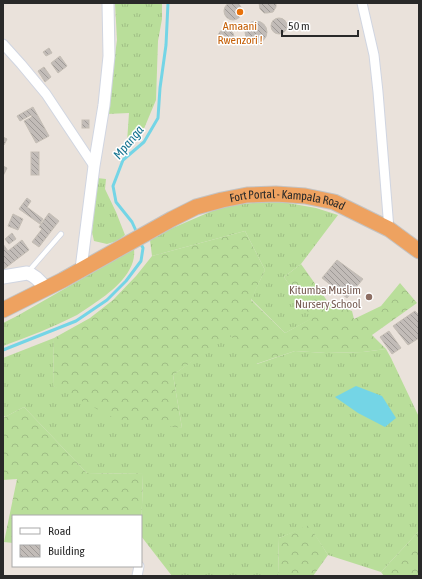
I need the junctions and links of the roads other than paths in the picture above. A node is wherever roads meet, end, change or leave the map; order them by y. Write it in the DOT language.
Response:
graph roads {
  1 [pos="108,3"];
  2 [pos="362,3"];
  3 [pos="3,44"];
  4 [pos="94,166"];
  5 [pos="388,229"];
  6 [pos="61,234"];
  7 [pos="419,251"];
  8 [pos="81,269"];
  9 [pos="27,273"];
  10 [pos="3,277"];
  11 [pos="46,289"];
  12 [pos="3,310"];
  1 -- 4 [label="street"];
  2 -- 5 [label="street"];
  3 -- 4 [label="street"];
  4 -- 8 [label="street"];
  5 -- 7 [label="highway, Fort Portal - Kampala Road"];
  5 -- 8 [label="highway, Fort Portal - Kampala Road"];
  6 -- 9 [label="lane"];
  8 -- 11 [label="highway"];
  9 -- 10 [label="main road"];
  9 -- 11 [label="main road"];
  11 -- 12 [label="highway"];
}
